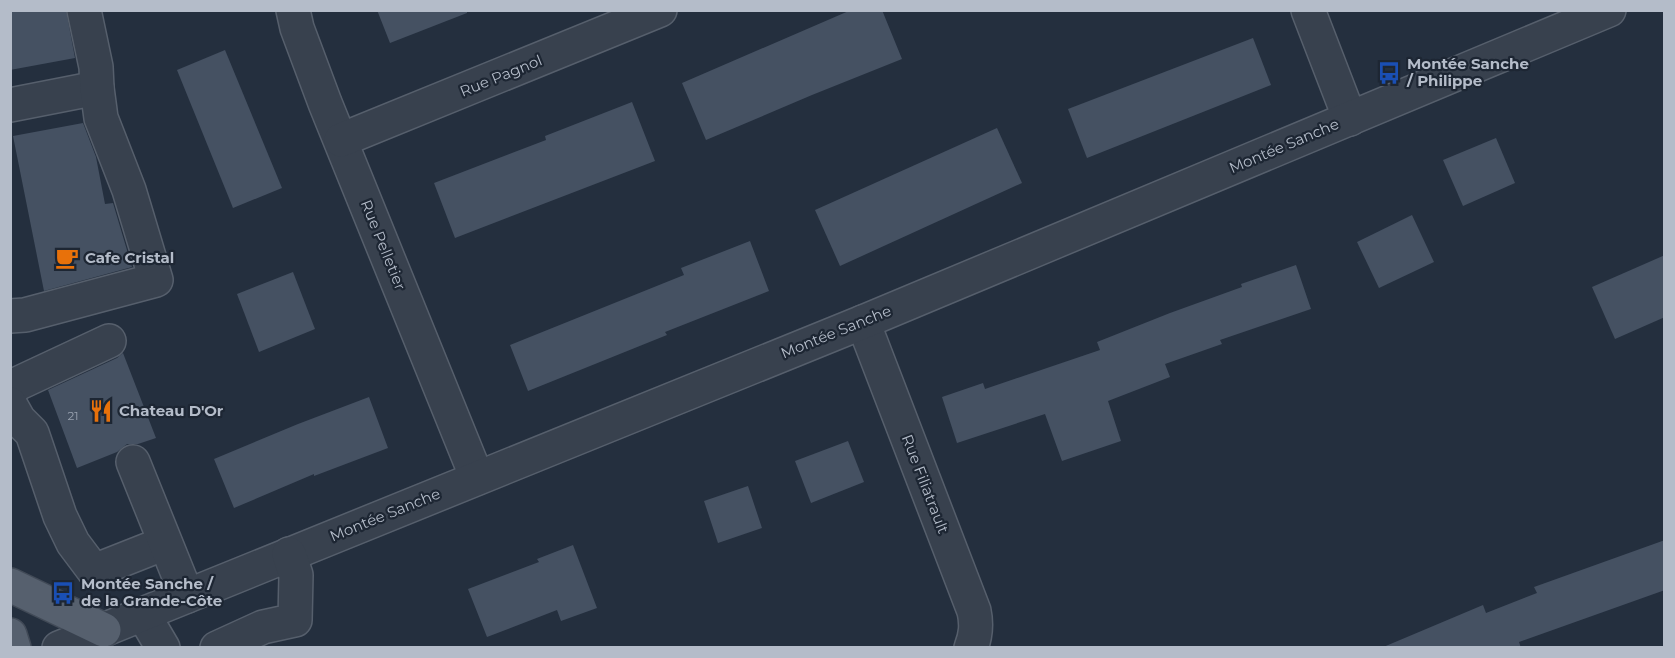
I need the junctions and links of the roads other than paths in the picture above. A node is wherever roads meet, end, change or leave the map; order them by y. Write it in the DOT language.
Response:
graph roads {
  1 [pos="84,10"];
  2 [pos="294,10"];
  3 [pos="660,10"];
  4 [pos="1308,10"];
  5 [pos="1609,10"];
  6 [pos="96,88"];
  7 [pos="10,105"];
  8 [pos="1350,119"];
  9 [pos="341,140"];
  10 [pos="10,316"];
  11 [pos="863,322"];
  12 [pos="109,341"];
  13 [pos="10,392"];
  14 [pos="10,404"];
  15 [pos="133,462"];
  16 [pos="477,478"];
  17 [pos="165,543"];
  18 [pos="289,554"];
  19 [pos="10,585"];
  20 [pos="187,597"];
  21 [pos="119,629"];
  22 [pos="10,635"];
  23 [pos="15,648"];
  24 [pos="59,648"];
  25 [pos="163,648"];
  26 [pos="217,648"];
  27 [pos="971,648"];
  1 -- 6 [label="street"];
  2 -- 9 [label="street, Rue Pelletier"];
  3 -- 9 [label="street, Rue Pagnol"];
  4 -- 8 [label="street"];
  5 -- 8 [label="street, Montée Sanche"];
  6 -- 7 [label="street"];
  6 -- 10 [label="street"];
  8 -- 11 [label="street, Montée Sanche"];
  9 -- 16 [label="street, Rue Pelletier"];
  11 -- 16 [label="street, Montée Sanche"];
  11 -- 27 [label="street, Rue Filiatrault"];
  12 -- 13 [label="street"];
  14 -- 17 [label="street"];
  15 -- 17 [label="street"];
  16 -- 18 [label="street, Montée Sanche"];
  17 -- 20 [label="street"];
  18 -- 20 [label="street, Montée Sanche"];
  18 -- 26 [label="street"];
  19 -- 21 [label="main road"];
  20 -- 21 [label="street, Montée Sanche"];
  21 -- 24 [label="street, Montée Sanche"];
  21 -- 25 [label="street"];
  22 -- 23 [label="main road"];
}
